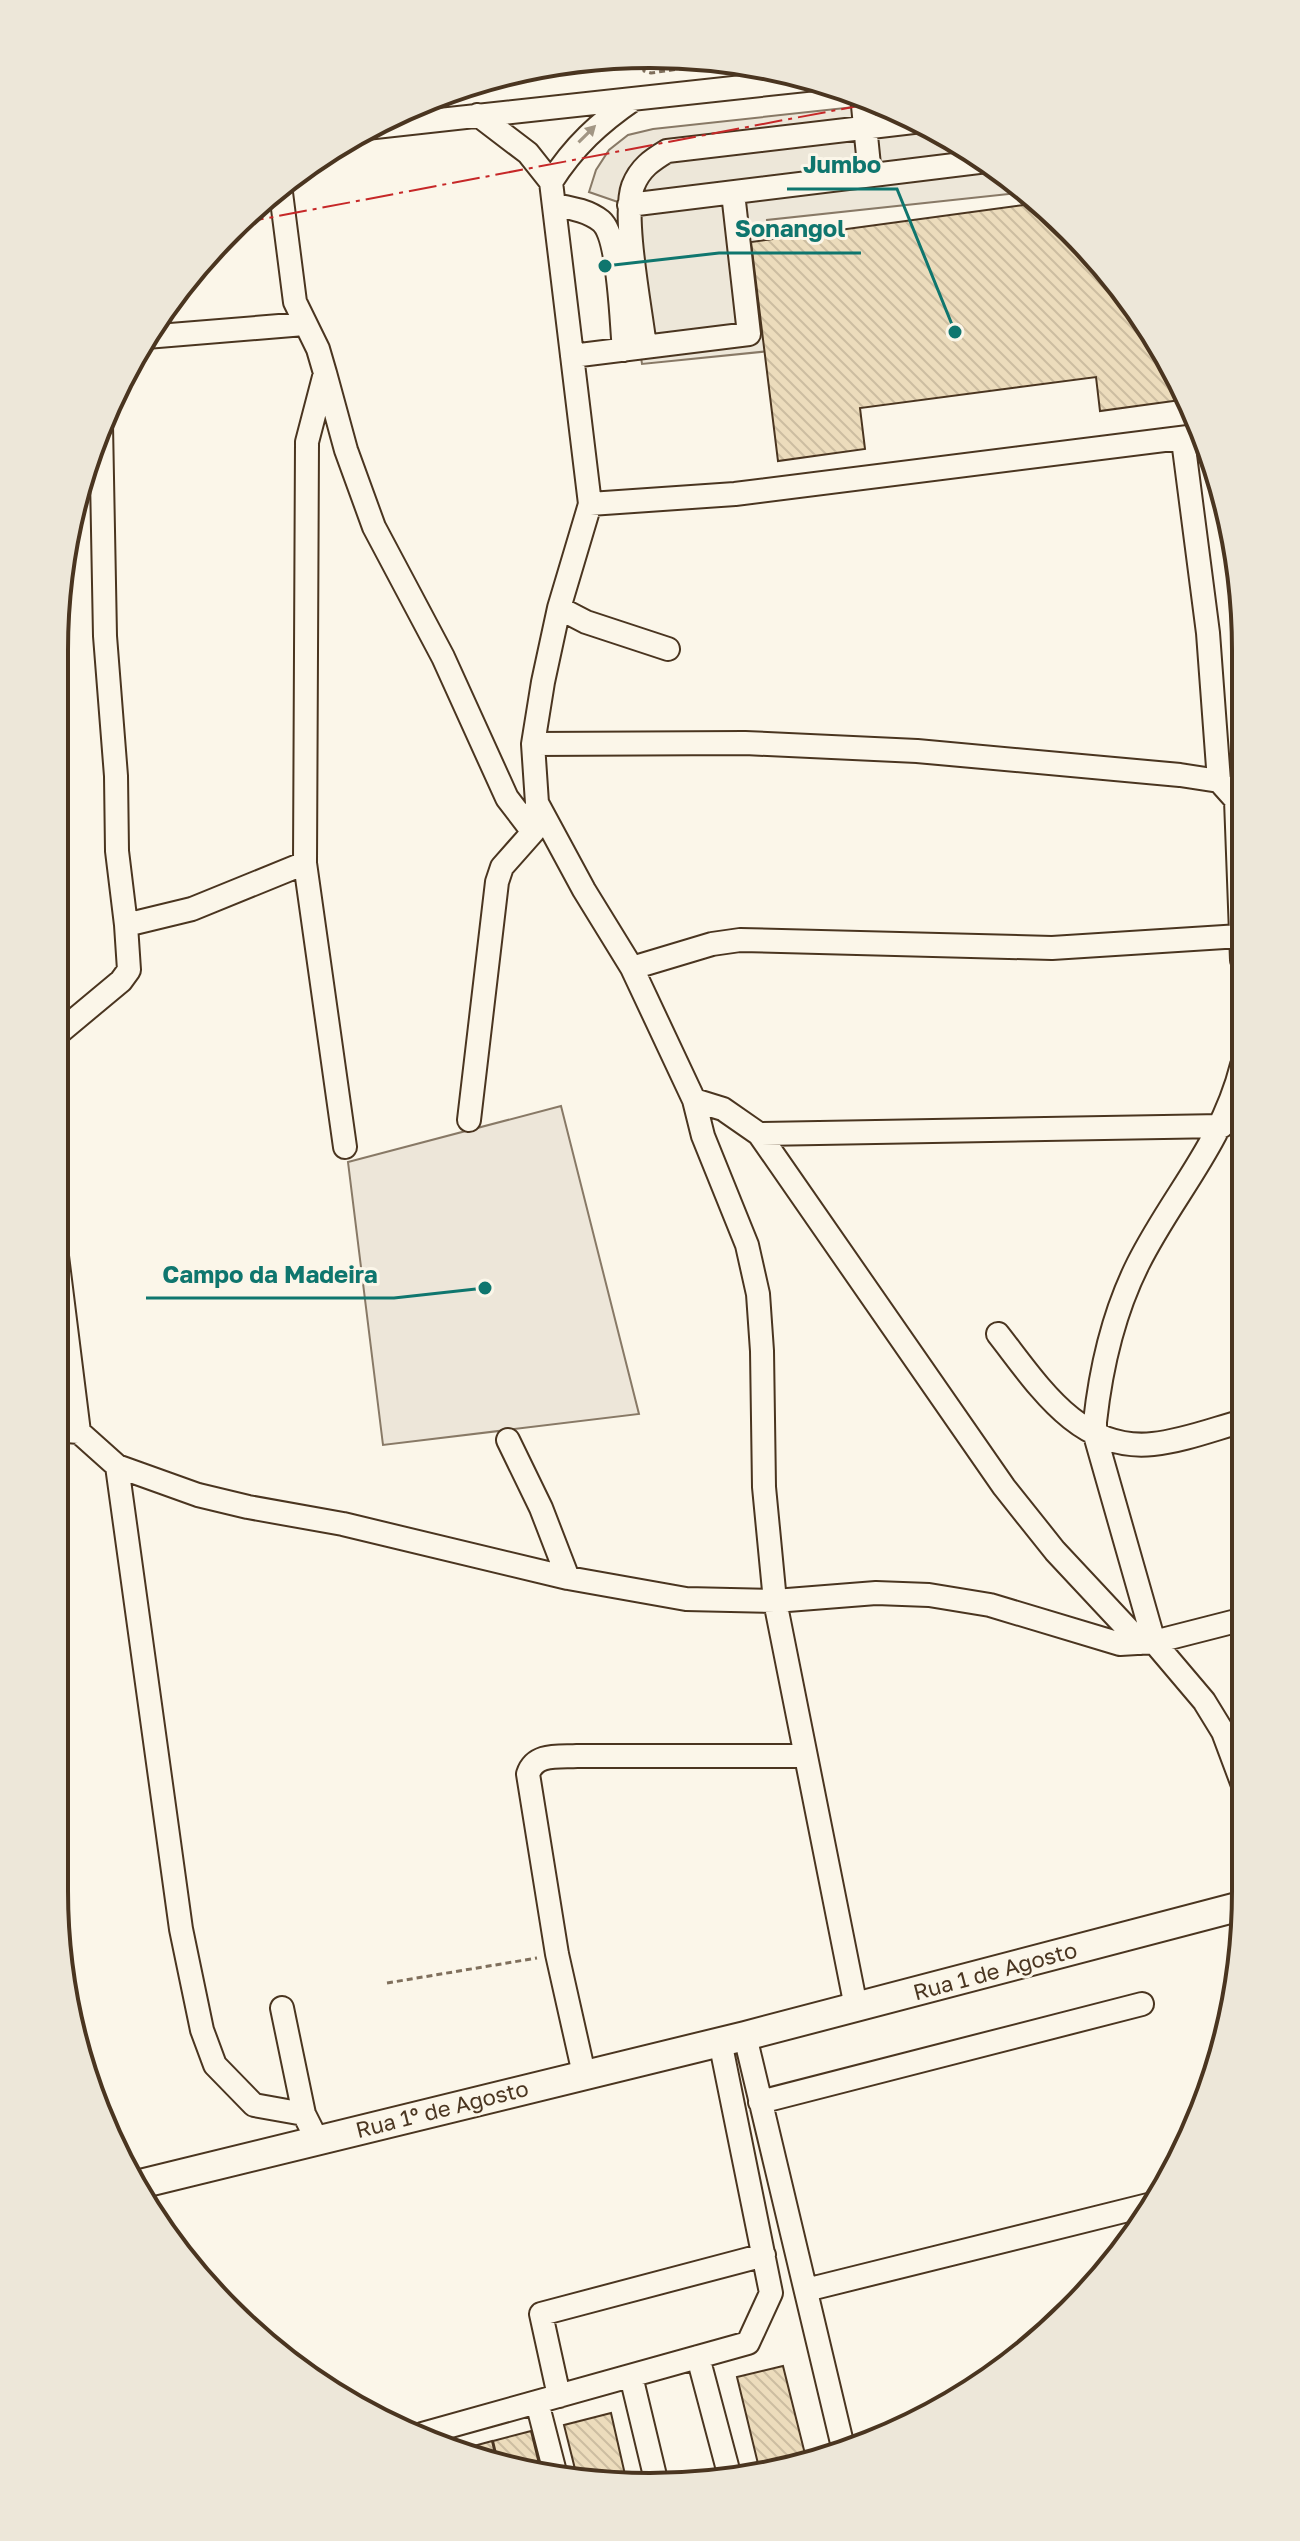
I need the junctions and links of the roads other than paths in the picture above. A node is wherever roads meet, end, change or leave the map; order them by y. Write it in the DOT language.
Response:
graph roads {
  1 [pos="780,83"];
  2 [pos="635,99"];
  3 [pos="863,108"];
  4 [pos="478,115"];
  5 [pos="402,124"];
  6 [pos="898,124"];
  7 [pos="865,128"];
  8 [pos="969,163"];
  9 [pos="870,175"];
  10 [pos="551,182"];
  11 [pos="733,193"];
  12 [pos="282,199"];
  13 [pos="554,205"];
  14 [pos="629,205"];
  15 [pos="304,324"];
  16 [pos="160,336"];
  17 [pos="635,348"];
  18 [pos="572,356"];
  19 [pos="325,373"];
  20 [pos="1192,438"];
  21 [pos="1195,445"];
  22 [pos="102,456"];
  23 [pos="590,504"];
  24 [pos="559,608"];
  25 [pos="668,649"];
  26 [pos="533,744"];
  27 [pos="1219,781"];
  28 [pos="1232,793"];
  29 [pos="537,803"];
  30 [pos="533,832"];
  31 [pos="305,863"];
  32 [pos="126,925"];
  33 [pos="1232,937"];
  34 [pos="632,968"];
  35 [pos="68,1025"];
  36 [pos="1232,1096"];
  37 [pos="694,1100"];
  38 [pos="469,1120"];
  39 [pos="1222,1126"];
  40 [pos="759,1134"];
  41 [pos="345,1147"];
  42 [pos="998,1334"];
  43 [pos="68,1344"];
  44 [pos="1232,1424"];
  45 [pos="68,1431"];
  46 [pos="79,1432"];
  47 [pos="1095,1435"];
  48 [pos="508,1440"];
  49 [pos="117,1466"];
  50 [pos="568,1578"];
  51 [pos="775,1601"];
  52 [pos="1232,1622"];
  53 [pos="1147,1642"];
  54 [pos="803,1756"];
  55 [pos="1232,1756"];
  56 [pos="1232,1909"];
  57 [pos="1142,2004"];
  58 [pos="856,2007"];
  59 [pos="282,2008"];
  60 [pos="733,2038"];
  61 [pos="584,2074"];
  62 [pos="760,2102"];
  63 [pos="304,2114"];
  64 [pos="317,2140"];
  65 [pos="146,2182"];
  66 [pos="1138,2207"];
  67 [pos="764,2255"];
  68 [pos="806,2290"];
  69 [pos="698,2357"];
  70 [pos="631,2376"];
  71 [pos="559,2396"];
  72 [pos="537,2402"];
  73 [pos="435,2432"];
  74 [pos="841,2440"];
  75 [pos="553,2465"];
  76 [pos="727,2468"];
  77 [pos="654,2473"];
  1 -- 2 [label="street"];
  2 -- 4 [label="street"];
  10 -- 2 [label="street, one-way"];
  3 -- 7 [label="street"];
  4 -- 5 [label="street"];
  4 -- 10 [label="street"];
  6 -- 7 [label="street"];
  7 -- 9 [label="street"];
  7 -- 14 [label="street"];
  8 -- 9 [label="street"];
  9 -- 11 [label="street"];
  10 -- 13 [label="street"];
  11 -- 14 [label="street"];
  11 -- 17 [label="street"];
  12 -- 15 [label="street"];
  13 -- 17 [label="street"];
  13 -- 18 [label="street"];
  14 -- 17 [label="street"];
  15 -- 16 [label="street"];
  15 -- 19 [label="street"];
  17 -- 18 [label="street"];
  18 -- 23 [label="street"];
  19 -- 30 [label="street"];
  19 -- 31 [label="street"];
  20 -- 23 [label="street"];
  21 -- 27 [label="street"];
  22 -- 32 [label="street"];
  23 -- 24 [label="street"];
  24 -- 25 [label="street"];
  24 -- 26 [label="street"];
  26 -- 27 [label="street"];
  26 -- 29 [label="street"];
  27 -- 28 [label="street"];
  29 -- 30 [label="street"];
  29 -- 34 [label="street"];
  30 -- 38 [label="street"];
  31 -- 32 [label="street"];
  31 -- 41 [label="street"];
  32 -- 35 [label="street"];
  33 -- 34 [label="street"];
  34 -- 37 [label="street"];
  36 -- 39 [label="street"];
  37 -- 40 [label="street"];
  37 -- 51 [label="street"];
  39 -- 40 [label="street"];
  39 -- 47 [label="street"];
  40 -- 53 [label="street"];
  42 -- 47 [label="street"];
  43 -- 46 [label="street"];
  44 -- 47 [label="street"];
  45 -- 46 [label="street"];
  46 -- 49 [label="street"];
  47 -- 53 [label="street"];
  48 -- 50 [label="street"];
  49 -- 50 [label="street"];
  49 -- 63 [label="street"];
  50 -- 51 [label="street"];
  51 -- 53 [label="street"];
  51 -- 54 [label="street"];
  52 -- 53 [label="street"];
  53 -- 55 [label="street"];
  54 -- 58 [label="street"];
  54 -- 61 [label="street"];
  56 -- 58 [label="main road, Rua 1 de Agosto"];
  57 -- 62 [label="street"];
  58 -- 60 [label="main road, Rua 1 de Agosto"];
  59 -- 63 [label="street"];
  60 -- 61 [label="main road, Rua 1º de Agosto"];
  60 -- 62 [label="street"];
  60 -- 67 [label="street"];
  61 -- 64 [label="main road, Rua 1º de Agosto"];
  62 -- 68 [label="street"];
  63 -- 64 [label="street"];
  64 -- 65 [label="main road, Rua 1º de Agosto"];
  66 -- 68 [label="street"];
  67 -- 69 [label="street"];
  67 -- 71 [label="street"];
  68 -- 74 [label="street"];
  69 -- 70 [label="street"];
  69 -- 76 [label="street"];
  70 -- 71 [label="street"];
  70 -- 77 [label="street"];
  71 -- 72 [label="street"];
  72 -- 73 [label="street"];
  72 -- 75 [label="street"];
}
